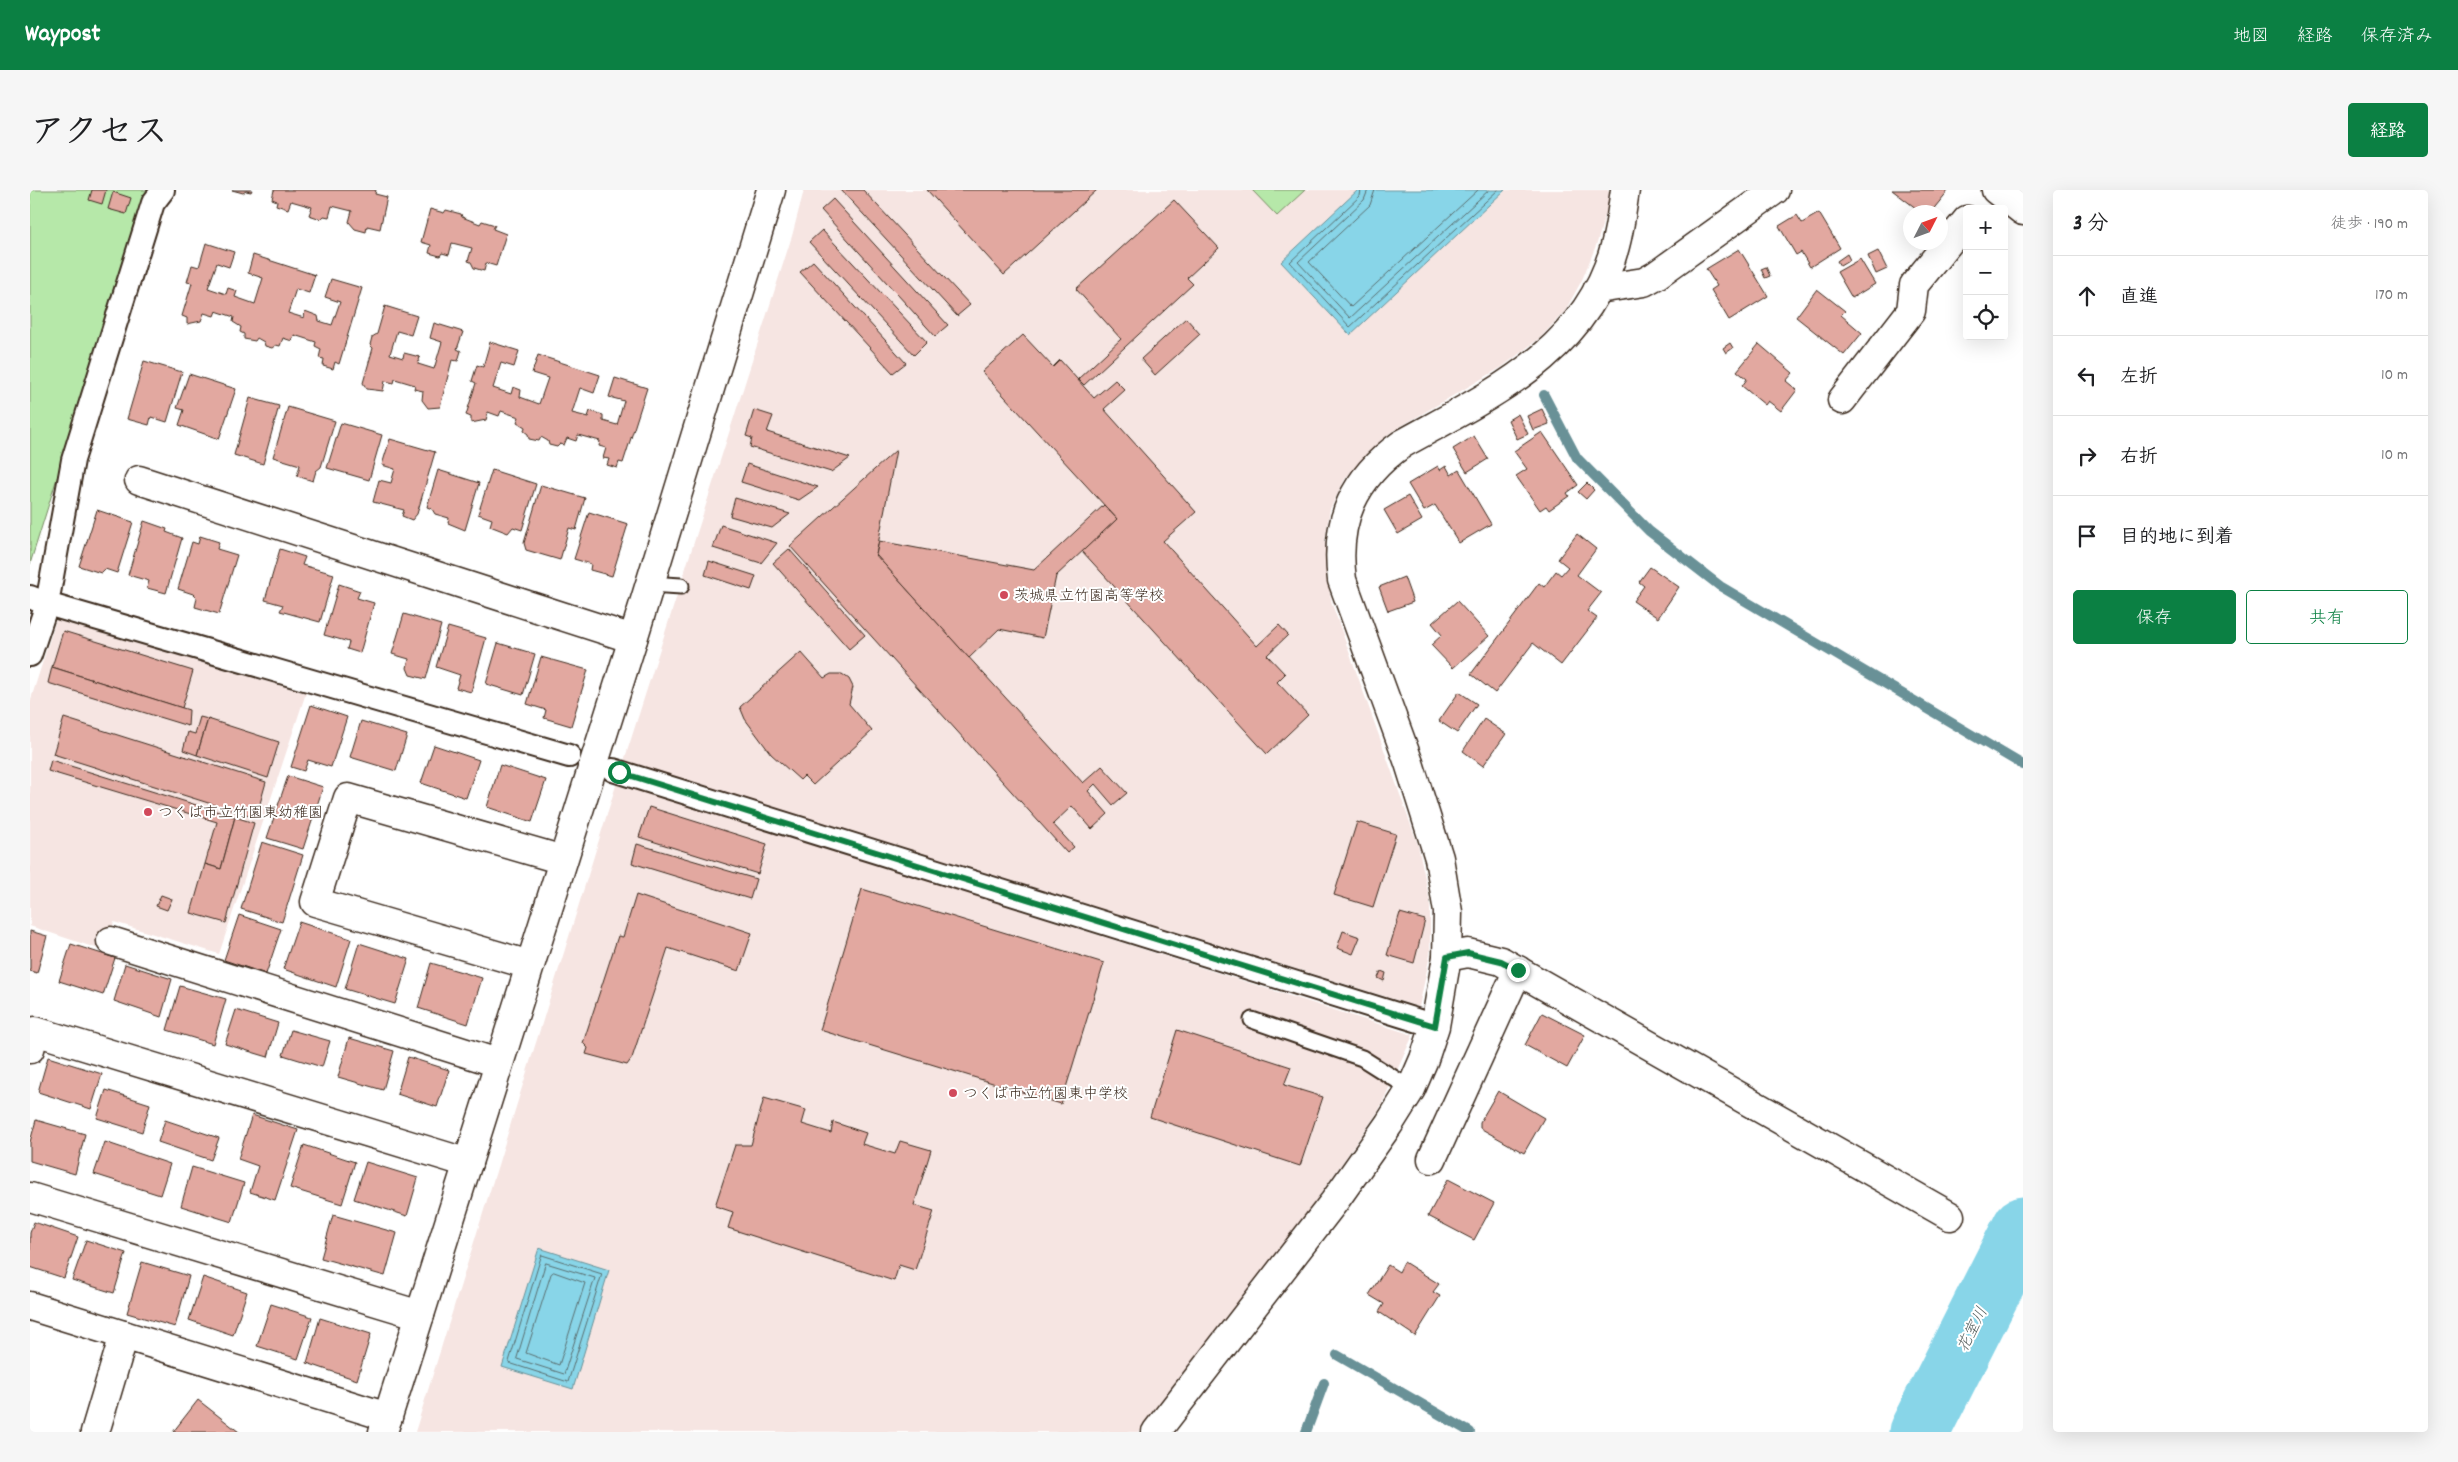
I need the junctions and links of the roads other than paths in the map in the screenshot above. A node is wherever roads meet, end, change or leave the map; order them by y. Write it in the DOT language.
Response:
graph roads {
  1 [pos="163,190"];
  2 [pos="770,190"];
  3 [pos="1625,190"];
  4 [pos="1775,190"];
  5 [pos="1991,190"];
  6 [pos="1996,190"];
  7 [pos="1979,205"];
  8 [pos="2023,210"];
  9 [pos="1963,225"];
  10 [pos="1598,289"];
  11 [pos="1842,400"];
  12 [pos="139,480"];
  13 [pos="650,584"];
  14 [pos="681,586"];
  15 [pos="38,601"];
  16 [pos="633,639"];
  17 [pos="30,655"];
  18 [pos="569,756"];
  19 [pos="613,770"];
  20 [pos="563,860"];
  21 [pos="111,941"];
  22 [pos="1447,957"];
  23 [pos="530,964"];
  24 [pos="1518,970"];
  25 [pos="1252,1020"];
  26 [pos="1435,1026"];
  27 [pos="30,1049"];
  28 [pos="498,1063"];
  29 [pos="1411,1089"];
  30 [pos="1432,1159"];
  31 [pos="468,1163"];
  32 [pos="30,1197"];
  33 [pos="1950,1216"];
  34 [pos="30,1306"];
  35 [pos="420,1315"];
  36 [pos="124,1335"];
  37 [pos="385,1425"];
  38 [pos="95,1432"];
  39 [pos="1156,1432"];
  1 -- 15 [label="street"];
  2 -- 13 [label="street"];
  3 -- 10 [label="street"];
  4 -- 10 [label="street"];
  5 -- 7 [label="street"];
  6 -- 8 [label="street"];
  9 -- 11 [label="street"];
  10 -- 22 [label="street"];
  12 -- 16 [label="street"];
  13 -- 14 [label="lane"];
  13 -- 16 [label="street"];
  15 -- 17 [label="street"];
  15 -- 18 [label="street"];
  16 -- 20 [label="street"];
  19 -- 26 [label="street"];
  20 -- 23 [label="street"];
  20 -- 23 [label="street"];
  21 -- 28 [label="street"];
  22 -- 24 [label="street"];
  22 -- 26 [label="street"];
  23 -- 28 [label="street"];
  24 -- 30 [label="street"];
  24 -- 33 [label="street"];
  25 -- 29 [label="lane"];
  26 -- 29 [label="street"];
  27 -- 31 [label="street"];
  28 -- 31 [label="street"];
  29 -- 39 [label="street"];
  31 -- 35 [label="street"];
  32 -- 35 [label="street"];
  34 -- 36 [label="street"];
  35 -- 37 [label="street"];
  36 -- 37 [label="street"];
  36 -- 38 [label="street"];
}
